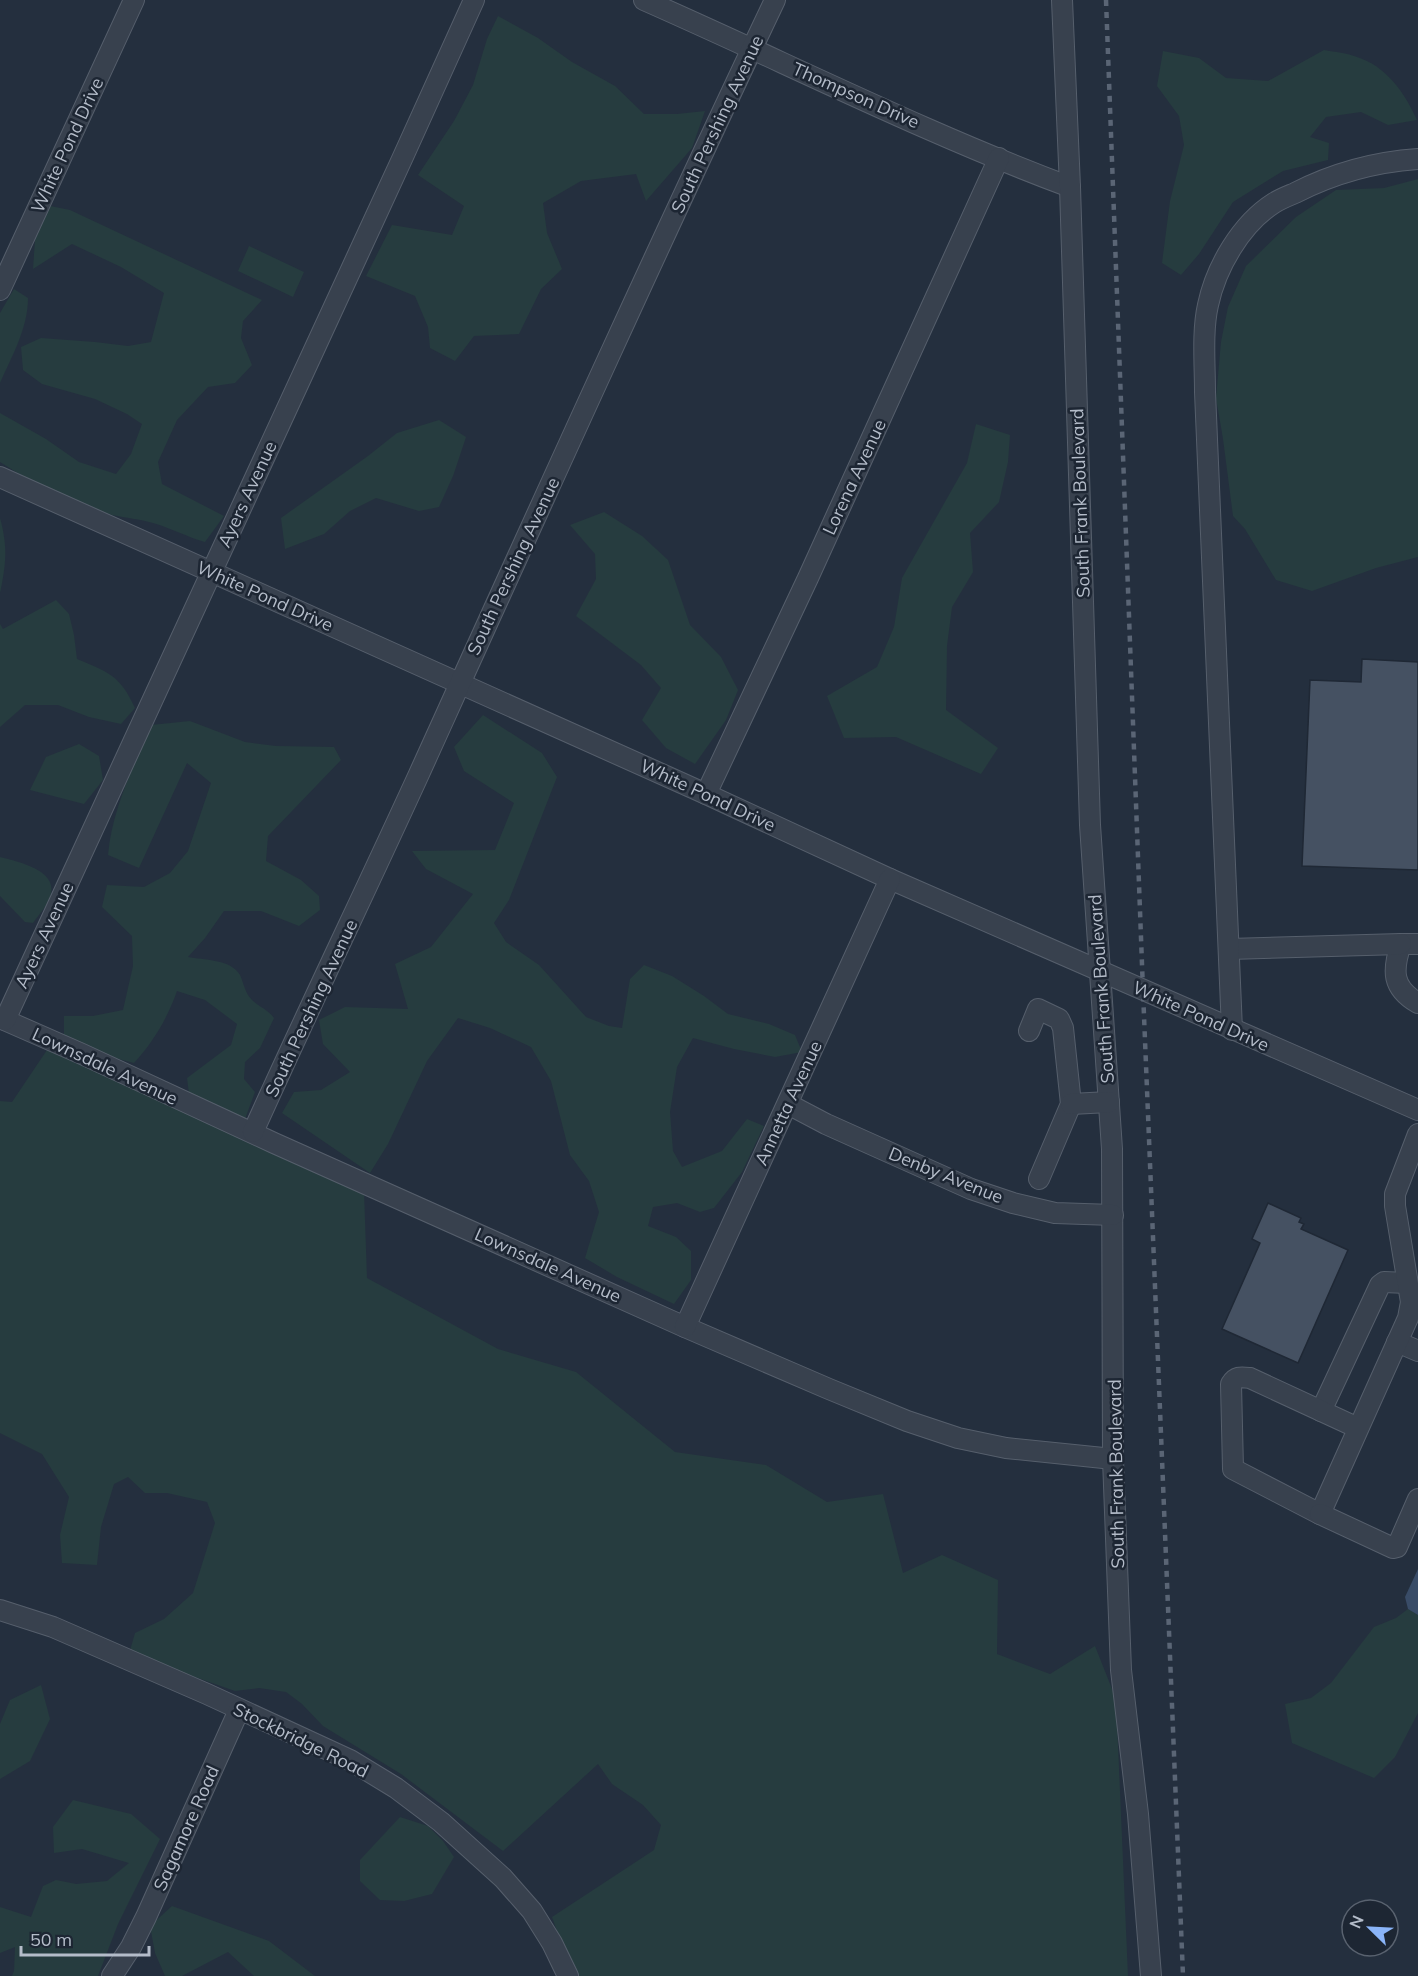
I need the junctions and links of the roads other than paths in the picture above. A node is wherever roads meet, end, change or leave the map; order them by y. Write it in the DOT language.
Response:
graph roads {
  1 [pos="134,0"];
  2 [pos="474,0"];
  3 [pos="644,0"];
  4 [pos="775,0"];
  5 [pos="1062,0"];
  6 [pos="752,48"];
  7 [pos="999,158"];
  8 [pos="1418,159"];
  9 [pos="1070,187"];
  10 [pos="0,290"];
  11 [pos="0,477"];
  12 [pos="211,571"];
  13 [pos="459,683"];
  14 [pos="706,794"];
  15 [pos="890,879"];
  16 [pos="1410,944"];
  17 [pos="1229,949"];
  18 [pos="1100,971"];
  19 [pos="1418,1003"];
  20 [pos="2,1019"];
  21 [pos="1232,1030"];
  22 [pos="1029,1031"];
  23 [pos="1109,1102"];
  24 [pos="788,1104"];
  25 [pos="1071,1104"];
  26 [pos="1418,1110"];
  27 [pos="254,1132"];
  28 [pos="1418,1134"];
  29 [pos="1039,1179"];
  30 [pos="1113,1215"];
  31 [pos="1407,1283"];
  32 [pos="685,1327"];
  33 [pos="1397,1342"];
  34 [pos="1418,1351"];
  35 [pos="1321,1411"];
  36 [pos="1358,1428"];
  37 [pos="1113,1458"];
  38 [pos="1418,1499"];
  39 [pos="1320,1514"];
  40 [pos="0,1610"];
  41 [pos="239,1710"];
  42 [pos="112,1976"];
  43 [pos="567,1976"];
  44 [pos="1151,1976"];
  1 -- 10 [label="street, White Pond Drive"];
  2 -- 12 [label="street, Ayers Avenue"];
  3 -- 6 [label="street, Thompson Drive"];
  4 -- 6 [label="street, South Pershing Avenue"];
  5 -- 9 [label="street, South Frank Boulevard"];
  6 -- 7 [label="street, Thompson Drive"];
  6 -- 13 [label="street, South Pershing Avenue"];
  7 -- 9 [label="street, Thompson Drive"];
  7 -- 14 [label="street, Lorena Avenue"];
  8 -- 17 [label="street"];
  9 -- 18 [label="street, South Frank Boulevard"];
  11 -- 12 [label="street, White Pond Drive"];
  12 -- 13 [label="street, White Pond Drive"];
  12 -- 20 [label="street, Ayers Avenue"];
  13 -- 14 [label="street, White Pond Drive"];
  13 -- 27 [label="street, South Pershing Avenue"];
  14 -- 15 [label="street, White Pond Drive"];
  15 -- 18 [label="street, White Pond Drive"];
  15 -- 24 [label="street, Annetta Avenue"];
  16 -- 17 [label="street"];
  16 -- 19 [label="street"];
  17 -- 21 [label="street"];
  18 -- 21 [label="street, White Pond Drive"];
  18 -- 23 [label="street, South Frank Boulevard"];
  20 -- 27 [label="street, Lownsdale Avenue"];
  21 -- 26 [label="street, White Pond Drive"];
  22 -- 25 [label="street"];
  23 -- 25 [label="street"];
  23 -- 30 [label="street, South Frank Boulevard"];
  24 -- 30 [label="street, Denby Avenue"];
  24 -- 32 [label="street, Annetta Avenue"];
  25 -- 29 [label="street"];
  27 -- 32 [label="street, Lownsdale Avenue"];
  28 -- 31 [label="street"];
  30 -- 37 [label="street, South Frank Boulevard"];
  31 -- 33 [label="street"];
  31 -- 35 [label="street"];
  32 -- 37 [label="street, Lownsdale Avenue"];
  33 -- 34 [label="street"];
  33 -- 36 [label="street"];
  35 -- 36 [label="street"];
  35 -- 39 [label="street"];
  36 -- 39 [label="street"];
  37 -- 44 [label="street, South Frank Boulevard"];
  38 -- 39 [label="street"];
  40 -- 41 [label="street, Stockbridge Road"];
  41 -- 42 [label="street, Sagamore Road"];
  41 -- 43 [label="street, Stockbridge Road"];
}
